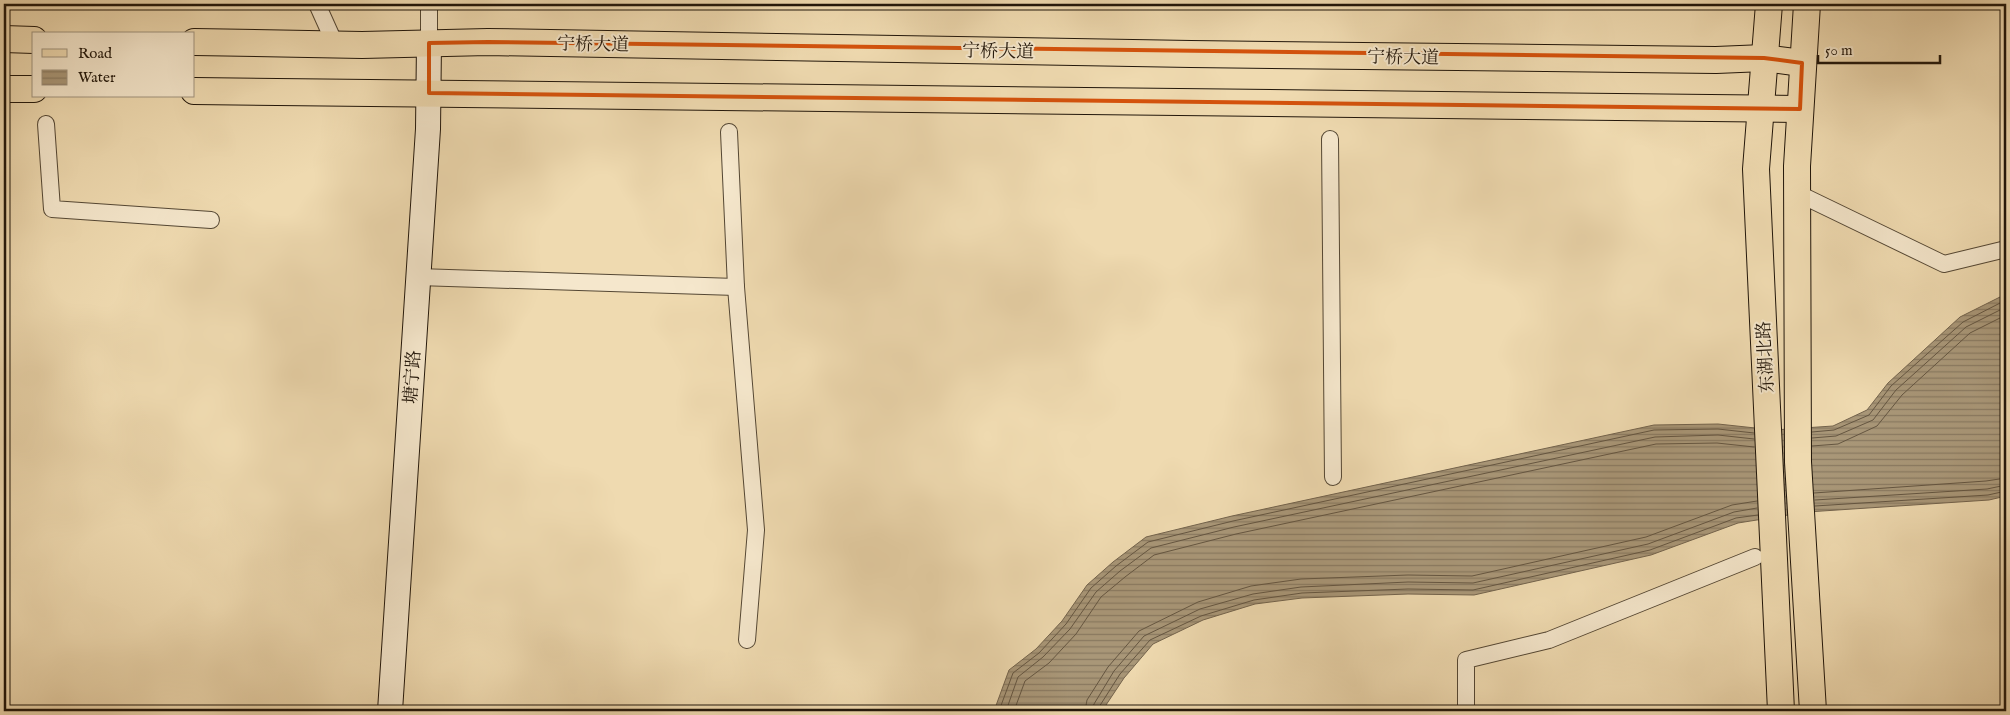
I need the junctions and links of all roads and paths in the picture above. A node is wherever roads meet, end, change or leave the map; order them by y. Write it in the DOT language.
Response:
graph roads {
  1 [pos="317,4"];
  2 [pos="429,4"];
  3 [pos="1769,4"];
  4 [pos="1807,4"];
  5 [pos="4,39"];
  6 [pos="32,40"];
  7 [pos="195,42"];
  8 [pos="429,43"];
  9 [pos="335,44"];
  10 [pos="1764,58"];
  11 [pos="1802,63"];
  12 [pos="4,89"];
  13 [pos="32,89"];
  14 [pos="195,90"];
  15 [pos="429,92"];
  16 [pos="1760,108"];
  17 [pos="1800,109"];
  18 [pos="46,124"];
  19 [pos="729,132"];
  20 [pos="1330,139"];
  21 [pos="1797,193"];
  22 [pos="211,220"];
  23 [pos="2006,249"];
  24 [pos="418,277"];
  25 [pos="736,287"];
  26 [pos="1333,478"];
  27 [pos="1764,556"];
  28 [pos="747,640"];
  29 [pos="390,711"];
  30 [pos="1466,711"];
  31 [pos="1781,711"];
  32 [pos="1813,711"];
  1 -- 9 [label="street"];
  2 -- 8 [label="street"];
  3 -- 10 [label="main road, 东湖北路"];
  4 -- 11 [label="main road, 东湖北路"];
  5 -- 6 [label="main road"];
  7 -- 9 [label="main road, 宁桥大道"];
  8 -- 9 [label="main road, 宁桥大道"];
  8 -- 10 [label="main road, 宁桥大道"];
  8 -- 15 [label="street, 塘宁路"];
  10 -- 11 [label="main road, 宁桥大道"];
  10 -- 16 [label="main road, 东湖北路"];
  11 -- 17 [label="main road, 东湖北路"];
  12 -- 13 [label="main road"];
  14 -- 15 [label="main road"];
  15 -- 16 [label="main road"];
  15 -- 24 [label="street, 塘宁路"];
  16 -- 17 [label="main road"];
  16 -- 27 [label="main road, 东湖北路"];
  17 -- 21 [label="main road, 东湖北路"];
  18 -- 22 [label="street"];
  19 -- 25 [label="street"];
  20 -- 26 [label="street"];
  21 -- 23 [label="street"];
  21 -- 32 [label="main road, 东湖北路"];
  24 -- 25 [label="street"];
  24 -- 29 [label="street, 塘宁路"];
  25 -- 28 [label="street"];
  27 -- 30 [label="street"];
  27 -- 31 [label="main road, 东湖北路"];
}
